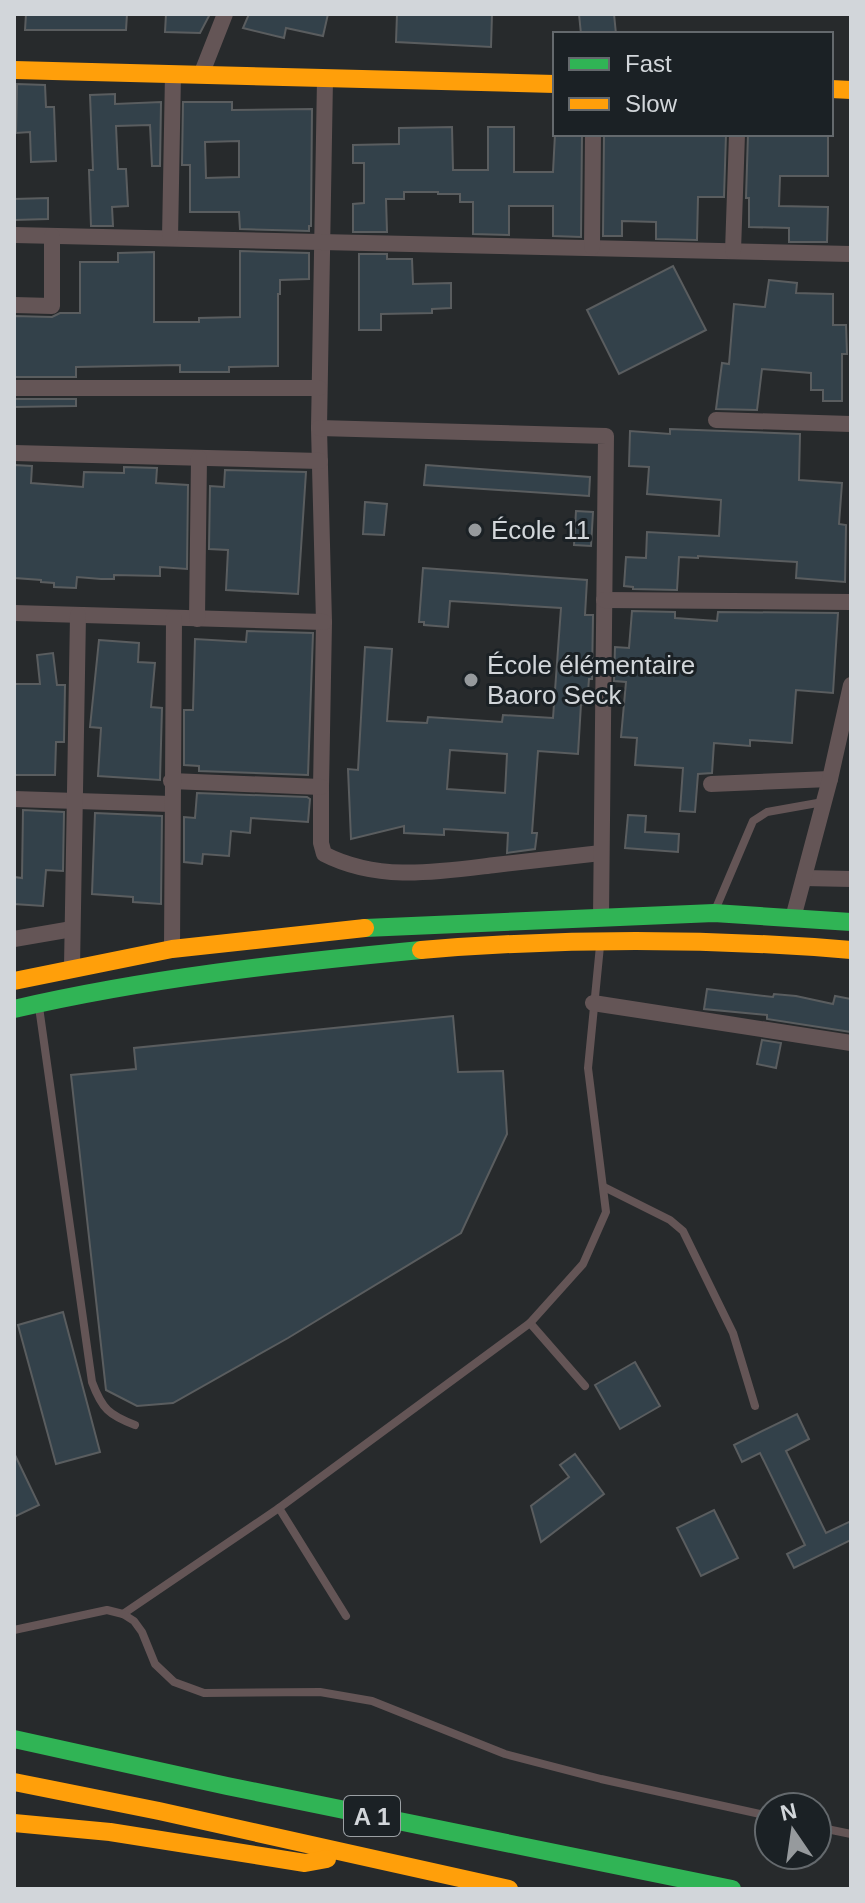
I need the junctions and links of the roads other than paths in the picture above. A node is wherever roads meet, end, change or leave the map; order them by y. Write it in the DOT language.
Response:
graph roads {
  1 [pos="225,14"];
  2 [pos="14,70"];
  3 [pos="173,74"];
  4 [pos="201,75"];
  5 [pos="325,79"];
  6 [pos="553,84"];
  7 [pos="593,136"];
  8 [pos="737,136"];
  9 [pos="14,235"];
  10 [pos="52,236"];
  11 [pos="170,238"];
  12 [pos="321,241"];
  13 [pos="592,247"];
  14 [pos="733,251"];
  15 [pos="851,254"];
  16 [pos="14,305"];
  17 [pos="14,388"];
  18 [pos="319,388"];
  19 [pos="716,420"];
  20 [pos="851,424"];
  21 [pos="319,428"];
  22 [pos="14,453"];
  23 [pos="199,458"];
  24 [pos="320,461"];
  25 [pos="604,600"];
  26 [pos="851,602"];
  27 [pos="14,613"];
  28 [pos="78,615"];
  29 [pos="174,618"];
  30 [pos="197,619"];
  31 [pos="324,622"];
  32 [pos="851,685"];
  33 [pos="830,779"];
  34 [pos="171,781"];
  35 [pos="711,784"];
  36 [pos="321,787"];
  37 [pos="14,799"];
  38 [pos="73,801"];
  39 [pos="823,802"];
  40 [pos="171,804"];
  41 [pos="601,853"];
  42 [pos="804,878"];
  43 [pos="851,879"];
  44 [pos="714,913"];
  45 [pos="601,917"];
  46 [pos="793,918"];
  47 [pos="851,922"];
  48 [pos="72,929"];
  49 [pos="14,939"];
  50 [pos="600,941"];
  51 [pos="172,949"];
  52 [pos="851,950"];
  53 [pos="72,967"];
  54 [pos="14,981"];
  55 [pos="38,1003"];
  56 [pos="593,1003"];
  57 [pos="14,1009"];
  58 [pos="851,1043"];
  59 [pos="604,1187"];
  60 [pos="530,1323"];
  61 [pos="585,1386"];
  62 [pos="755,1406"];
  63 [pos="135,1425"];
  64 [pos="279,1508"];
  65 [pos="123,1614"];
  66 [pos="346,1616"];
  67 [pos="14,1630"];
  68 [pos="14,1739"];
  69 [pos="14,1782"];
  70 [pos="753,1812"];
  71 [pos="14,1823"];
  72 [pos="353,1855"];
  73 [pos="509,1889"];
  74 [pos="732,1889"];
  1 -- 4 [label="street"];
  2 -- 3 [label="main road"];
  3 -- 4 [label="main road"];
  3 -- 11 [label="street"];
  4 -- 5 [label="main road"];
  5 -- 6 [label="main road"];
  5 -- 12 [label="street"];
  7 -- 13 [label="street"];
  8 -- 14 [label="street"];
  9 -- 10 [label="street"];
  10 -- 11 [label="street"];
  10 -- 16 [label="street"];
  11 -- 12 [label="street"];
  12 -- 13 [label="street"];
  12 -- 18 [label="street"];
  13 -- 14 [label="street"];
  14 -- 15 [label="street"];
  17 -- 18 [label="street"];
  18 -- 21 [label="street"];
  19 -- 20 [label="street"];
  21 -- 24 [label="street"];
  21 -- 25 [label="street"];
  22 -- 23 [label="street"];
  23 -- 24 [label="street"];
  23 -- 30 [label="street"];
  24 -- 31 [label="street"];
  25 -- 26 [label="street"];
  25 -- 41 [label="street"];
  27 -- 28 [label="street"];
  28 -- 29 [label="street"];
  28 -- 38 [label="street"];
  29 -- 30 [label="street"];
  29 -- 34 [label="street"];
  30 -- 31 [label="street"];
  31 -- 36 [label="street"];
  32 -- 33 [label="street"];
  33 -- 35 [label="street"];
  33 -- 39 [label="street"];
  34 -- 36 [label="street"];
  34 -- 40 [label="street"];
  36 -- 41 [label="street"];
  37 -- 38 [label="street"];
  38 -- 40 [label="street"];
  38 -- 48 [label="street"];
  39 -- 42 [label="street"];
  39 -- 44 [label="lane"];
  40 -- 51 [label="street"];
  41 -- 45 [label="street"];
  42 -- 43 [label="street"];
  42 -- 46 [label="street"];
  44 -- 45 [label="main road"];
  44 -- 46 [label="main road"];
  45 -- 51 [label="main road"];
  46 -- 47 [label="main road"];
  48 -- 49 [label="street"];
  48 -- 53 [label="street"];
  50 -- 52 [label="main road"];
  50 -- 55 [label="main road"];
  50 -- 56 [label="lane"];
  51 -- 53 [label="main road"];
  53 -- 54 [label="main road"];
  55 -- 57 [label="main road"];
  55 -- 63 [label="lane"];
  56 -- 58 [label="street"];
  56 -- 59 [label="lane"];
  59 -- 60 [label="lane"];
  59 -- 62 [label="lane"];
  60 -- 61 [label="lane"];
  60 -- 64 [label="lane"];
  64 -- 65 [label="lane"];
  64 -- 66 [label="lane"];
  65 -- 67 [label="lane"];
  65 -- 70 [label="lane"];
  68 -- 74 [label="main road, A 1"];
  69 -- 72 [label="main road, A 1"];
  71 -- 72 [label="main road"];
  72 -- 73 [label="main road, A 1"];
}
